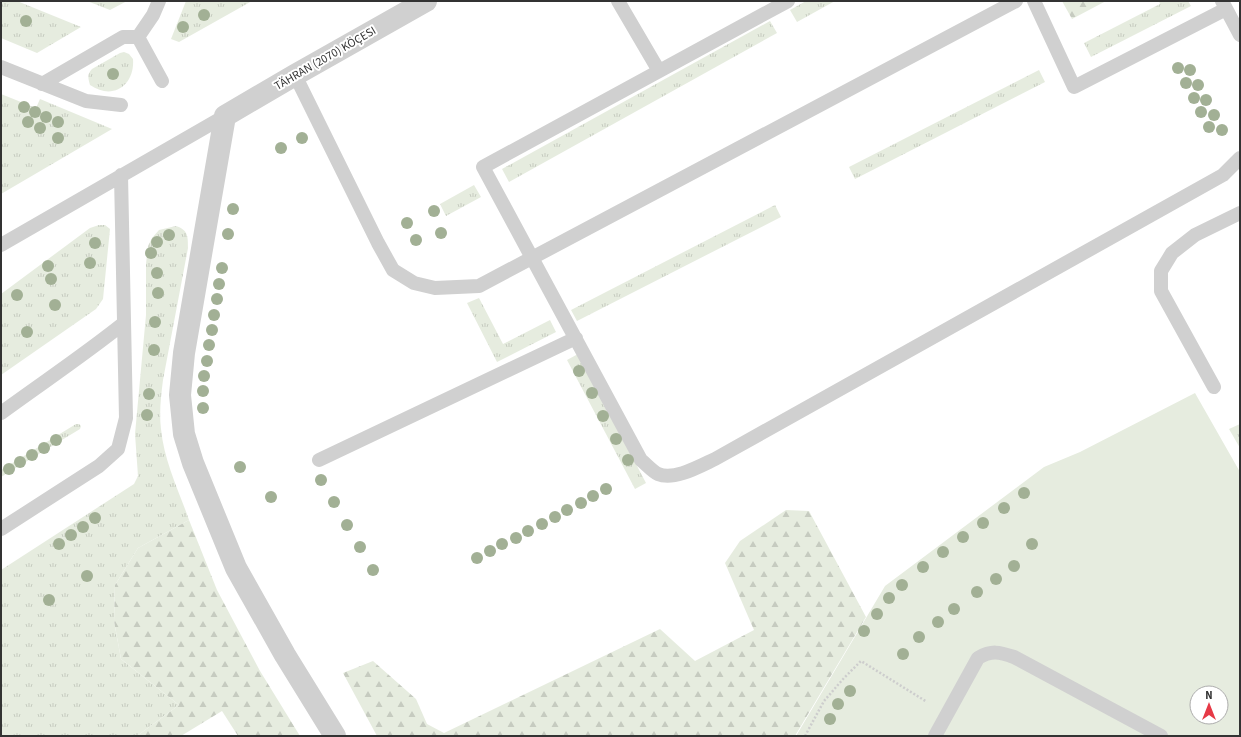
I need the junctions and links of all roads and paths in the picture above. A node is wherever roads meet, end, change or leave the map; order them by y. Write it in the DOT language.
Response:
graph roads {
  1 [pos="159,1"];
  2 [pos="426,1"];
  3 [pos="618,1"];
  4 [pos="788,1"];
  5 [pos="1016,1"];
  6 [pos="1034,1"];
  7 [pos="1224,5"];
  8 [pos="1240,35"];
  9 [pos="138,37"];
  10 [pos="1,67"];
  11 [pos="659,71"];
  12 [pos="295,75"];
  13 [pos="162,81"];
  14 [pos="42,84"];
  15 [pos="121,105"];
  16 [pos="225,116"];
  17 [pos="1240,158"];
  18 [pos="121,175"];
  19 [pos="1240,213"];
  20 [pos="1,245"];
  21 [pos="532,258"];
  22 [pos="124,323"];
  23 [pos="576,338"];
  24 [pos="1214,386"];
  25 [pos="1,413"];
  26 [pos="319,460"];
  27 [pos="1,529"];
  28 [pos="930,704"];
  29 [pos="335,736"];
  30 [pos="805,736"];
  31 [pos="934,736"];
  32 [pos="1161,736"];
  1 -- 9 [label="lane"];
  2 -- 12 [label="street, TÄHRAN (2070) KÖÇESI"];
  3 -- 11 [label="lane"];
  4 -- 11 [label="lane"];
  5 -- 21 [label="lane"];
  6 -- 7 [label="lane"];
  7 -- 8 [label="lane"];
  9 -- 13 [label="lane"];
  9 -- 14 [label="lane"];
  10 -- 14 [label="lane"];
  11 -- 21 [label="lane"];
  12 -- 16 [label="street, TÄHRAN (2070) KÖÇESI"];
  12 -- 21 [label="lane"];
  14 -- 15 [label="lane"];
  16 -- 18 [label="lane"];
  16 -- 29 [label="street"];
  17 -- 23 [label="lane"];
  18 -- 20 [label="lane"];
  18 -- 22 [label="lane"];
  19 -- 24 [label="lane"];
  21 -- 23 [label="lane"];
  22 -- 25 [label="lane"];
  22 -- 27 [label="lane"];
  23 -- 26 [label="lane"];
  28 -- 30 [label="path"];
  31 -- 32 [label="lane"];
}
